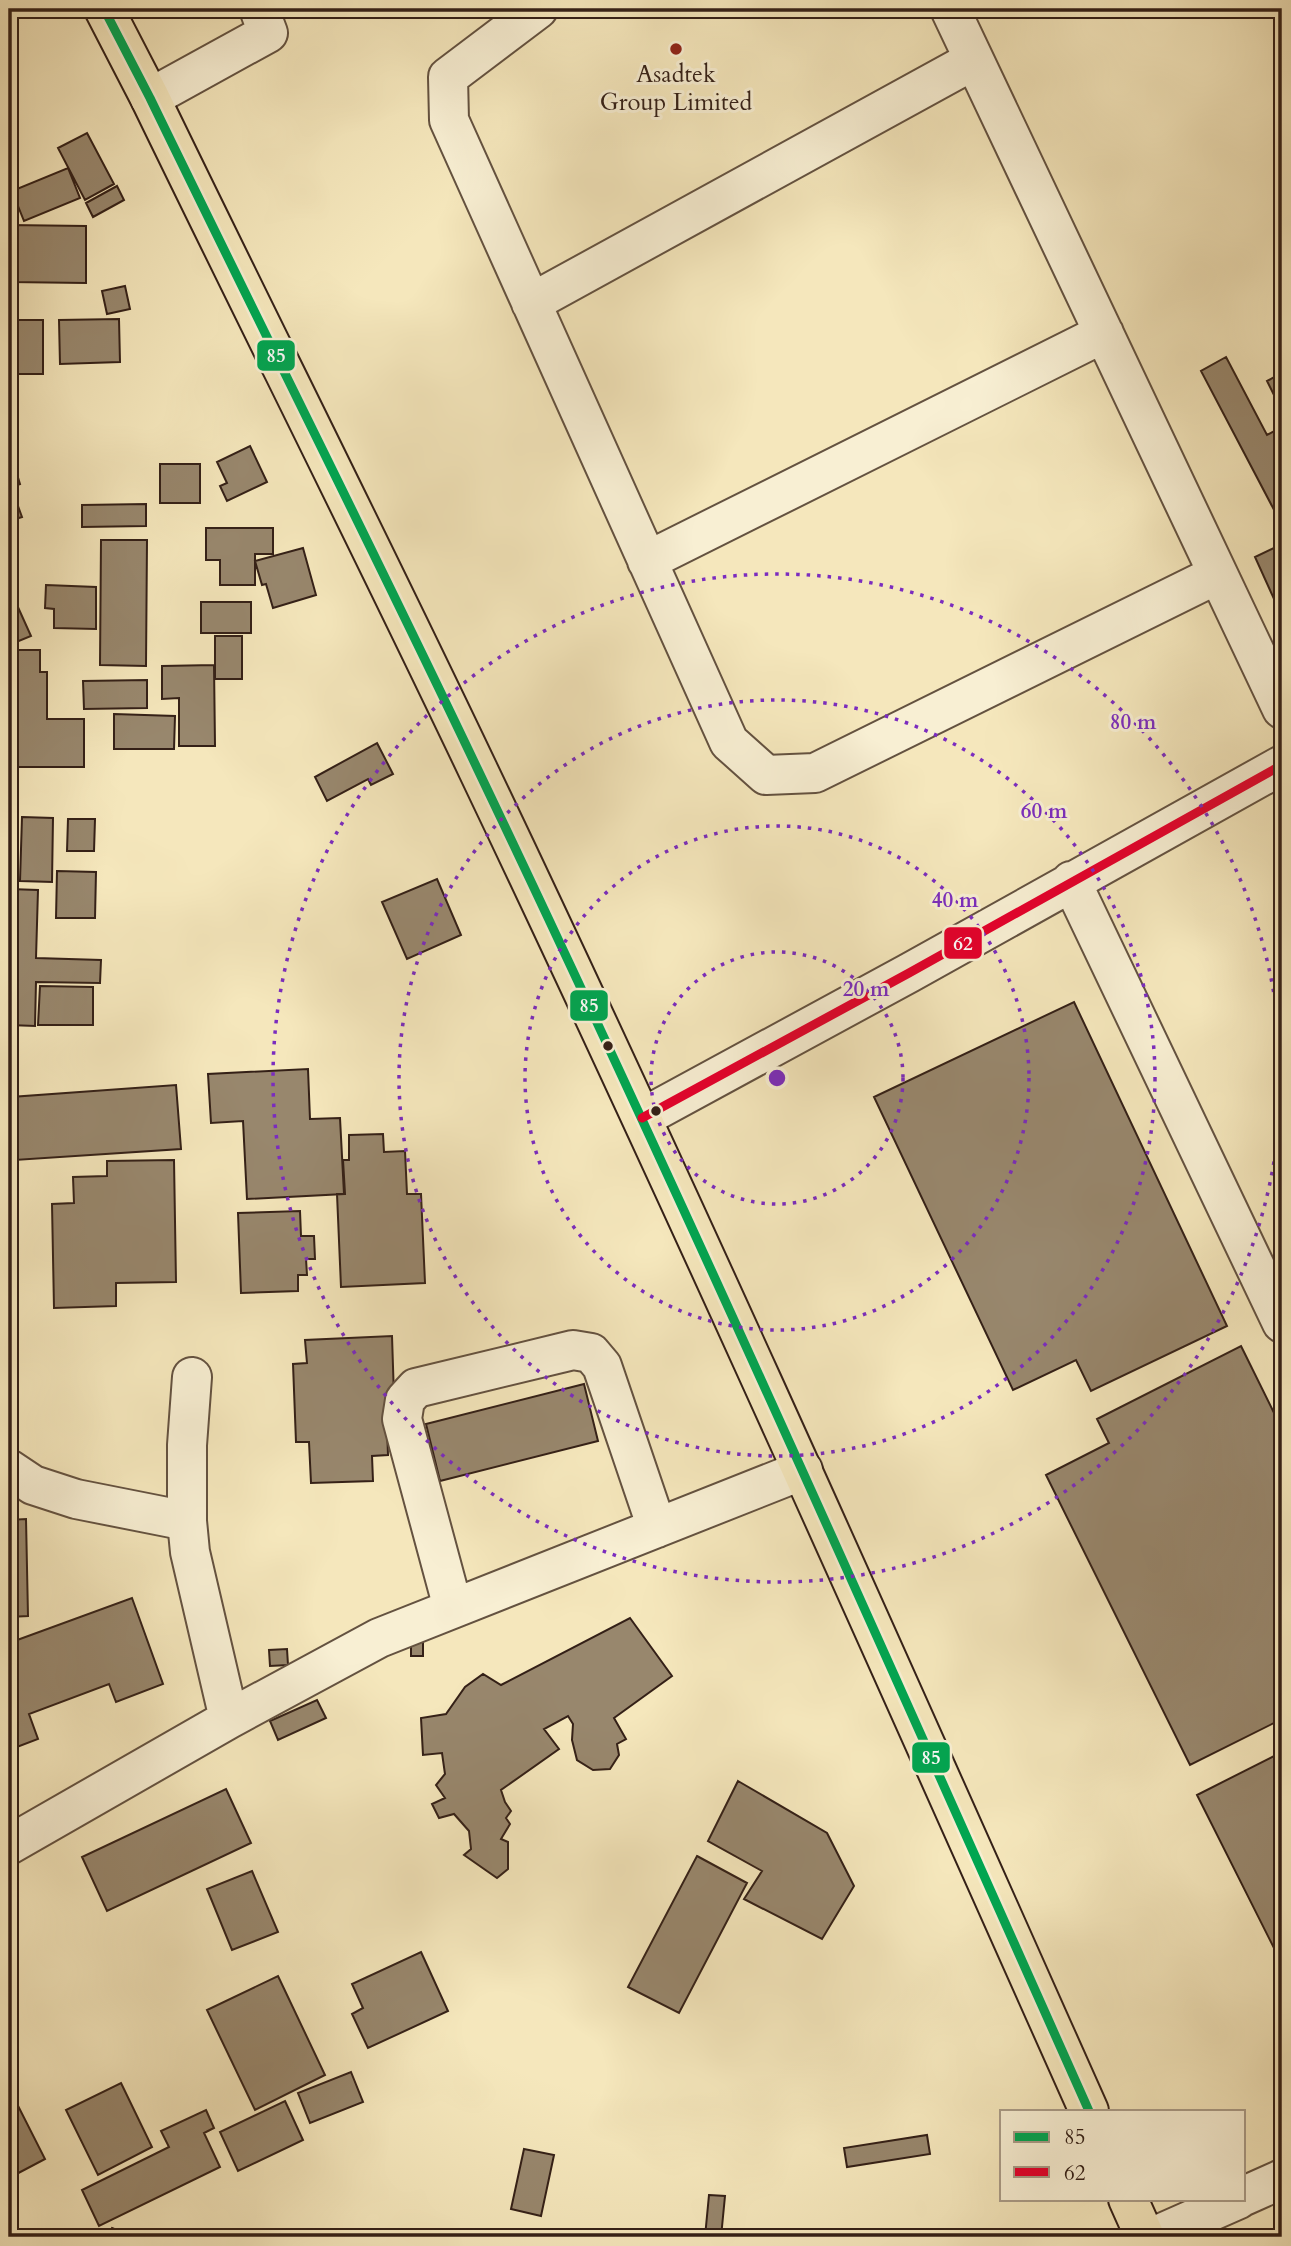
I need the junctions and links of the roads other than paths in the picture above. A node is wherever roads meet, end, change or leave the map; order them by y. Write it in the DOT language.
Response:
graph roads {
  1 [pos="104,9"];
  2 [pos="538,9"];
  3 [pos="950,9"];
  4 [pos="272,17"];
  5 [pos="974,60"];
  6 [pos="150,98"];
  7 [pos="531,303"];
  8 [pos="1104,333"];
  9 [pos="647,561"];
  10 [pos="1218,574"];
  11 [pos="1282,709"];
  12 [pos="1282,765"];
  13 [pos="1071,881"];
  14 [pos="642,1118"];
  15 [pos="1282,1323"];
  16 [pos="192,1377"];
  17 [pos="9,1469"];
  18 [pos="803,1470"];
  19 [pos="187,1521"];
  20 [pos="657,1528"];
  21 [pos="453,1608"];
  22 [pos="229,1719"];
  23 [pos="9,1845"];
  24 [pos="1089,2110"];
  25 [pos="1282,2179"];
  26 [pos="1246,2195"];
  27 [pos="1128,2200"];
  28 [pos="1236,2200"];
  29 [pos="1145,2237"];
  30 [pos="1153,2237"];
  1 -- 6 [label="main road"];
  2 -- 7 [label="street"];
  3 -- 5 [label="street"];
  4 -- 6 [label="street"];
  5 -- 7 [label="street"];
  5 -- 8 [label="street"];
  6 -- 14 [label="main road"];
  7 -- 9 [label="street"];
  8 -- 9 [label="street"];
  8 -- 10 [label="street"];
  9 -- 10 [label="street"];
  10 -- 11 [label="street"];
  12 -- 13 [label="street"];
  13 -- 14 [label="street"];
  13 -- 15 [label="street"];
  14 -- 18 [label="main road"];
  16 -- 19 [label="street"];
  17 -- 19 [label="street"];
  18 -- 20 [label="street"];
  18 -- 24 [label="main road"];
  19 -- 22 [label="street"];
  20 -- 21 [label="street"];
  20 -- 21 [label="street"];
  21 -- 22 [label="street"];
  22 -- 23 [label="street"];
  25 -- 26 [label="street"];
  27 -- 29 [label="main road"];
  28 -- 30 [label="street"];
}
